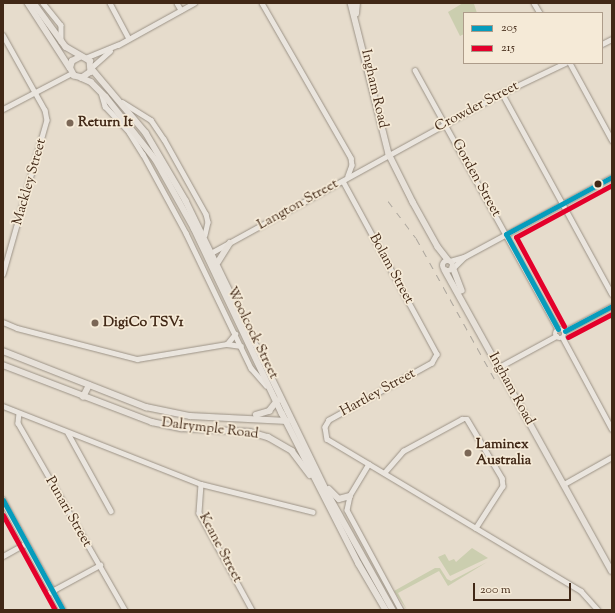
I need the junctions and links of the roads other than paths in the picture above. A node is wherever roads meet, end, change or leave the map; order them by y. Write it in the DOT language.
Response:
graph roads {
  1 [pos="28,3"];
  2 [pos="34,3"];
  3 [pos="43,3"];
  4 [pos="110,3"];
  5 [pos="177,3"];
  6 [pos="194,3"];
  7 [pos="262,3"];
  8 [pos="351,3"];
  9 [pos="357,3"];
  10 [pos="534,3"];
  11 [pos="181,10"];
  12 [pos="539,12"];
  13 [pos="356,15"];
  14 [pos="4,37"];
  15 [pos="129,38"];
  16 [pos="612,39"];
  17 [pos="61,41"];
  18 [pos="603,44"];
  19 [pos="118,45"];
  20 [pos="83,57"];
  21 [pos="564,64"];
  22 [pos="571,64"];
  23 [pos="92,68"];
  24 [pos="415,70"];
  25 [pos="71,71"];
  26 [pos="82,78"];
  27 [pos="34,91"];
  28 [pos="101,92"];
  29 [pos="502,94"];
  30 [pos="119,100"];
  31 [pos="3,108"];
  32 [pos="446,124"];
  33 [pos="612,140"];
  34 [pos="389,154"];
  35 [pos="347,177"];
  36 [pos="612,177"];
  37 [pos="343,181"];
  38 [pos="562,204"];
  39 [pos="506,234"];
  40 [pos="205,235"];
  41 [pos="230,243"];
  42 [pos="213,252"];
  43 [pos="207,256"];
  44 [pos="464,257"];
  45 [pos="448,261"];
  46 [pos="218,262"];
  47 [pos="453,267"];
  48 [pos="445,270"];
  49 [pos="3,274"];
  50 [pos="612,294"];
  51 [pos="612,306"];
  52 [pos="3,322"];
  53 [pos="558,329"];
  54 [pos="565,331"];
  55 [pos="235,334"];
  56 [pos="556,336"];
  57 [pos="563,338"];
  58 [pos="227,344"];
  59 [pos="240,346"];
  60 [pos="3,351"];
  61 [pos="436,357"];
  62 [pos="3,365"];
  63 [pos="501,367"];
  64 [pos="89,386"];
  65 [pos="273,394"];
  66 [pos="83,397"];
  67 [pos="277,401"];
  68 [pos="3,406"];
  69 [pos="19,413"];
  70 [pos="225,417"];
  71 [pos="287,421"];
  72 [pos="612,429"];
  73 [pos="295,430"];
  74 [pos="68,433"];
  75 [pos="612,457"];
  76 [pos="314,464"];
  77 [pos="369,464"];
  78 [pos="384,473"];
  79 [pos="565,483"];
  80 [pos="201,484"];
  81 [pos="350,496"];
  82 [pos="339,499"];
  83 [pos="3,500"];
  84 [pos="327,500"];
  85 [pos="4,509"];
  86 [pos="347,510"];
  87 [pos="111,511"];
  88 [pos="313,512"];
  89 [pos="476,528"];
  90 [pos="25,543"];
  91 [pos="3,556"];
  92 [pos="100,565"];
  93 [pos="612,565"];
  94 [pos="612,571"];
  95 [pos="51,591"];
  96 [pos="60,610"];
  97 [pos="64,610"];
  98 [pos="125,610"];
  99 [pos="252,610"];
  100 [pos="386,610"];
  101 [pos="393,610"];
  102 [pos="400,610"];
  103 [pos="598,610"];
  1 -- 25 [label="main road"];
  2 -- 17 [label="main road"];
  3 -- 17 [label="street"];
  4 -- 15 [label="street"];
  5 -- 11 [label="street"];
  6 -- 11 [label="street"];
  7 -- 35 [label="street"];
  8 -- 13 [label="main road, Ingham Road"];
  9 -- 13 [label="main road, Ingham Road"];
  10 -- 12 [label="street"];
  11 -- 15 [label="street"];
  13 -- 34 [label="main road, Ingham Road"];
  14 -- 27 [label="street, Mackley Street"];
  15 -- 19 [label="street"];
  16 -- 18 [label="street"];
  17 -- 20 [label="main road"];
  19 -- 20 [label="street"];
  19 -- 23 [label="street"];
  20 -- 23 [label="main road"];
  20 -- 25 [label="main road"];
  21 -- 29 [label="street, Crowder Street"];
  22 -- 33 [label="street"];
  23 -- 26 [label="main road"];
  23 -- 30 [label="main road, Woolcock Street"];
  24 -- 32 [label="street, Gorden Street"];
  25 -- 26 [label="main road"];
  25 -- 27 [label="street"];
  26 -- 28 [label="main road, Woolcock Street"];
  27 -- 31 [label="street"];
  27 -- 49 [label="street, Mackley Street"];
  28 -- 43 [label="main road, Woolcock Street"];
  28 -- 55 [label="street"];
  29 -- 32 [label="street, Crowder Street"];
  29 -- 38 [label="street"];
  30 -- 40 [label="main road, Woolcock Street"];
  30 -- 40 [label="street"];
  32 -- 34 [label="street, Crowder Street"];
  32 -- 39 [label="street, Gorden Street"];
  34 -- 35 [label="street, Langton Street"];
  34 -- 45 [label="main road, Ingham Road"];
  35 -- 37 [label="street, Langton Street"];
  36 -- 38 [label="street"];
  37 -- 41 [label="street, Langton Street"];
  37 -- 61 [label="street, Bolam Street"];
  38 -- 39 [label="street"];
  38 -- 50 [label="street"];
  39 -- 44 [label="street"];
  39 -- 53 [label="street, Gorden Street"];
  40 -- 42 [label="main road, Woolcock Street"];
  41 -- 42 [label="street, Langton Street"];
  41 -- 46 [label="main road"];
  42 -- 43 [label="street, Langton Street"];
  42 -- 46 [label="main road, Woolcock Street"];
  43 -- 65 [label="main road, Woolcock Street"];
  44 -- 45 [label="street"];
  44 -- 47 [label="street"];
  45 -- 47 [label="main road, Ingham Road"];
  45 -- 48 [label="main road"];
  46 -- 73 [label="main road, Woolcock Street"];
  47 -- 48 [label="main road"];
  47 -- 63 [label="main road, Ingham Road"];
  48 -- 63 [label="main road, Ingham Road"];
  51 -- 54 [label="street"];
  52 -- 58 [label="street"];
  53 -- 54 [label="street"];
  53 -- 56 [label="street"];
  54 -- 57 [label="street"];
  55 -- 58 [label="street"];
  55 -- 59 [label="street"];
  56 -- 57 [label="street"];
  56 -- 63 [label="street"];
  57 -- 72 [label="street"];
  58 -- 59 [label="street"];
  59 -- 65 [label="street"];
  60 -- 64 [label="main road, Dalrymple Road"];
  61 -- 77 [label="street, Hartley Street"];
  62 -- 66 [label="main road, Dalrymple Road"];
  63 -- 79 [label="main road, Ingham Road"];
  64 -- 66 [label="main road"];
  64 -- 70 [label="main road, Dalrymple Road"];
  65 -- 67 [label="main road, Woolcock Street"];
  66 -- 84 [label="main road, Dalrymple Road"];
  67 -- 70 [label="main road"];
  67 -- 71 [label="main road, Woolcock Street"];
  68 -- 69 [label="street"];
  69 -- 74 [label="street"];
  69 -- 92 [label="street, Punari Street"];
  70 -- 71 [label="main road, Dalrymple Road"];
  71 -- 73 [label="main road, Dalrymple Road"];
  73 -- 76 [label="main road, Woolcock Street"];
  73 -- 84 [label="main road, Woolcock Street"];
  74 -- 80 [label="street"];
  74 -- 87 [label="street"];
  75 -- 79 [label="street"];
  76 -- 82 [label="main road"];
  76 -- 101 [label="main road, Woolcock Street"];
  77 -- 78 [label="street"];
  77 -- 81 [label="street"];
  78 -- 89 [label="street"];
  78 -- 89 [label="street"];
  79 -- 93 [label="main road, Ingham Road"];
  79 -- 94 [label="main road, Ingham Road"];
  80 -- 88 [label="street"];
  80 -- 99 [label="street, Keane Street"];
  81 -- 82 [label="main road"];
  81 -- 86 [label="street"];
  82 -- 86 [label="street"];
  83 -- 85 [label="main road"];
  84 -- 100 [label="main road, Woolcock Street"];
  85 -- 90 [label="main road"];
  86 -- 102 [label="street"];
  89 -- 103 [label="street"];
  90 -- 91 [label="street"];
  90 -- 95 [label="main road"];
  92 -- 95 [label="street"];
  92 -- 98 [label="street, Punari Street"];
  95 -- 96 [label="main road"];
  95 -- 97 [label="main road"];
}
